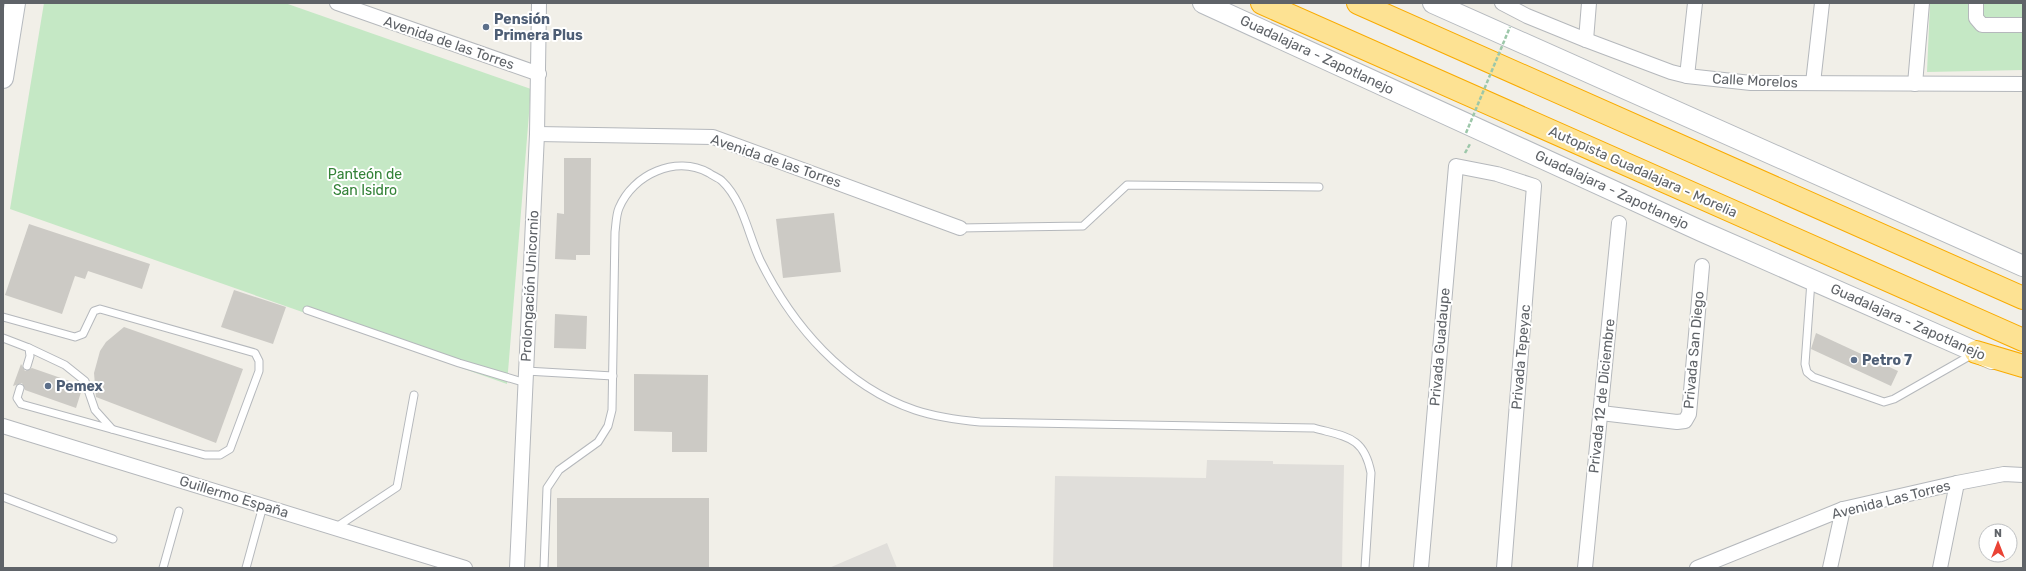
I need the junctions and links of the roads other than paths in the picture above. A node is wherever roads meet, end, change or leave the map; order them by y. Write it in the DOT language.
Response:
graph roads {
  1 [pos="15,3"];
  2 [pos="337,3"];
  3 [pos="539,3"];
  4 [pos="1203,3"];
  5 [pos="1262,3"];
  6 [pos="1358,3"];
  7 [pos="1433,3"];
  8 [pos="1502,3"];
  9 [pos="1589,3"];
  10 [pos="1695,3"];
  11 [pos="1822,3"];
  12 [pos="1922,3"];
  13 [pos="1976,3"];
  14 [pos="2023,25"];
  15 [pos="1586,40"];
  16 [pos="3,72"];
  17 [pos="539,74"];
  18 [pos="1687,76"];
  19 [pos="1813,83"];
  20 [pos="1915,84"];
  21 [pos="2023,84"];
  22 [pos="537,134"];
  23 [pos="1496,174"];
  24 [pos="1319,187"];
  25 [pos="1618,223"];
  26 [pos="960,228"];
  27 [pos="1702,266"];
  28 [pos="2023,266"];
  29 [pos="1811,279"];
  30 [pos="2023,298"];
  31 [pos="306,310"];
  32 [pos="3,317"];
  33 [pos="3,338"];
  34 [pos="2023,340"];
  35 [pos="29,348"];
  36 [pos="1976,352"];
  37 [pos="27,366"];
  38 [pos="2023,366"];
  39 [pos="2023,372"];
  40 [pos="613,376"];
  41 [pos="526,377"];
  42 [pos="20,388"];
  43 [pos="414,395"];
  44 [pos="1601,413"];
  45 [pos="3,426"];
  46 [pos="112,429"];
  47 [pos="2023,475"];
  48 [pos="1957,483"];
  49 [pos="3,497"];
  50 [pos="263,506"];
  51 [pos="1843,509"];
  52 [pos="179,511"];
  53 [pos="335,528"];
  54 [pos="113,539"];
  55 [pos="163,568"];
  56 [pos="246,568"];
  57 [pos="465,568"];
  58 [pos="517,568"];
  59 [pos="544,568"];
  60 [pos="1365,568"];
  61 [pos="1421,568"];
  62 [pos="1504,568"];
  63 [pos="1585,568"];
  64 [pos="1697,568"];
  65 [pos="1830,568"];
  66 [pos="1940,568"];
  1 -- 16 [label="street"];
  2 -- 17 [label="street, Avenida de las Torres"];
  3 -- 17 [label="street, Prolongación Unicornio"];
  4 -- 29 [label="street, Guadalajara - Zapotlanejo"];
  5 -- 34 [label="highway, Autopista Guadalajara - Morelia"];
  6 -- 30 [label="highway"];
  7 -- 28 [label="street"];
  8 -- 15 [label="street, Calle Morelos"];
  9 -- 15 [label="street"];
  10 -- 18 [label="street"];
  11 -- 19 [label="street"];
  12 -- 20 [label="street"];
  13 -- 14 [label="street"];
  15 -- 18 [label="street, Calle Morelos"];
  17 -- 22 [label="street, Prolongación Unicornio"];
  18 -- 19 [label="street, Calle Morelos"];
  19 -- 20 [label="street, Calle Morelos"];
  20 -- 21 [label="street, Calle Morelos"];
  22 -- 26 [label="street, Avenida de las Torres"];
  22 -- 41 [label="street, Prolongación Unicornio"];
  23 -- 61 [label="street, Privada Guadaupe"];
  23 -- 62 [label="street, Privada Tepeyac"];
  24 -- 26 [label="lane"];
  25 -- 44 [label="street, Privada 12 de Diciembre"];
  27 -- 44 [label="street, Privada San Diego"];
  29 -- 36 [label="street, Guadalajara - Zapotlanejo"];
  29 -- 36 [label="lane"];
  31 -- 41 [label="lane"];
  32 -- 46 [label="lane"];
  33 -- 35 [label="lane"];
  35 -- 37 [label="lane"];
  35 -- 46 [label="lane"];
  36 -- 38 [label="highway"];
  36 -- 39 [label="street, Guadalajara - Zapotlanejo"];
  40 -- 41 [label="lane"];
  40 -- 59 [label="lane"];
  40 -- 60 [label="lane"];
  41 -- 58 [label="street, Prolongación Unicornio"];
  42 -- 46 [label="lane"];
  43 -- 53 [label="lane"];
  44 -- 63 [label="street, Privada 12 de Diciembre"];
  45 -- 50 [label="street, Guillermo España"];
  47 -- 48 [label="street, Avenida Las Torres"];
  48 -- 51 [label="street, Avenida Las Torres"];
  48 -- 66 [label="street"];
  49 -- 54 [label="lane"];
  50 -- 53 [label="street, Guillermo España"];
  50 -- 56 [label="lane"];
  51 -- 64 [label="street, Avenida Las Torres"];
  51 -- 65 [label="street"];
  52 -- 55 [label="lane"];
  53 -- 57 [label="street, Guillermo España"];
}
